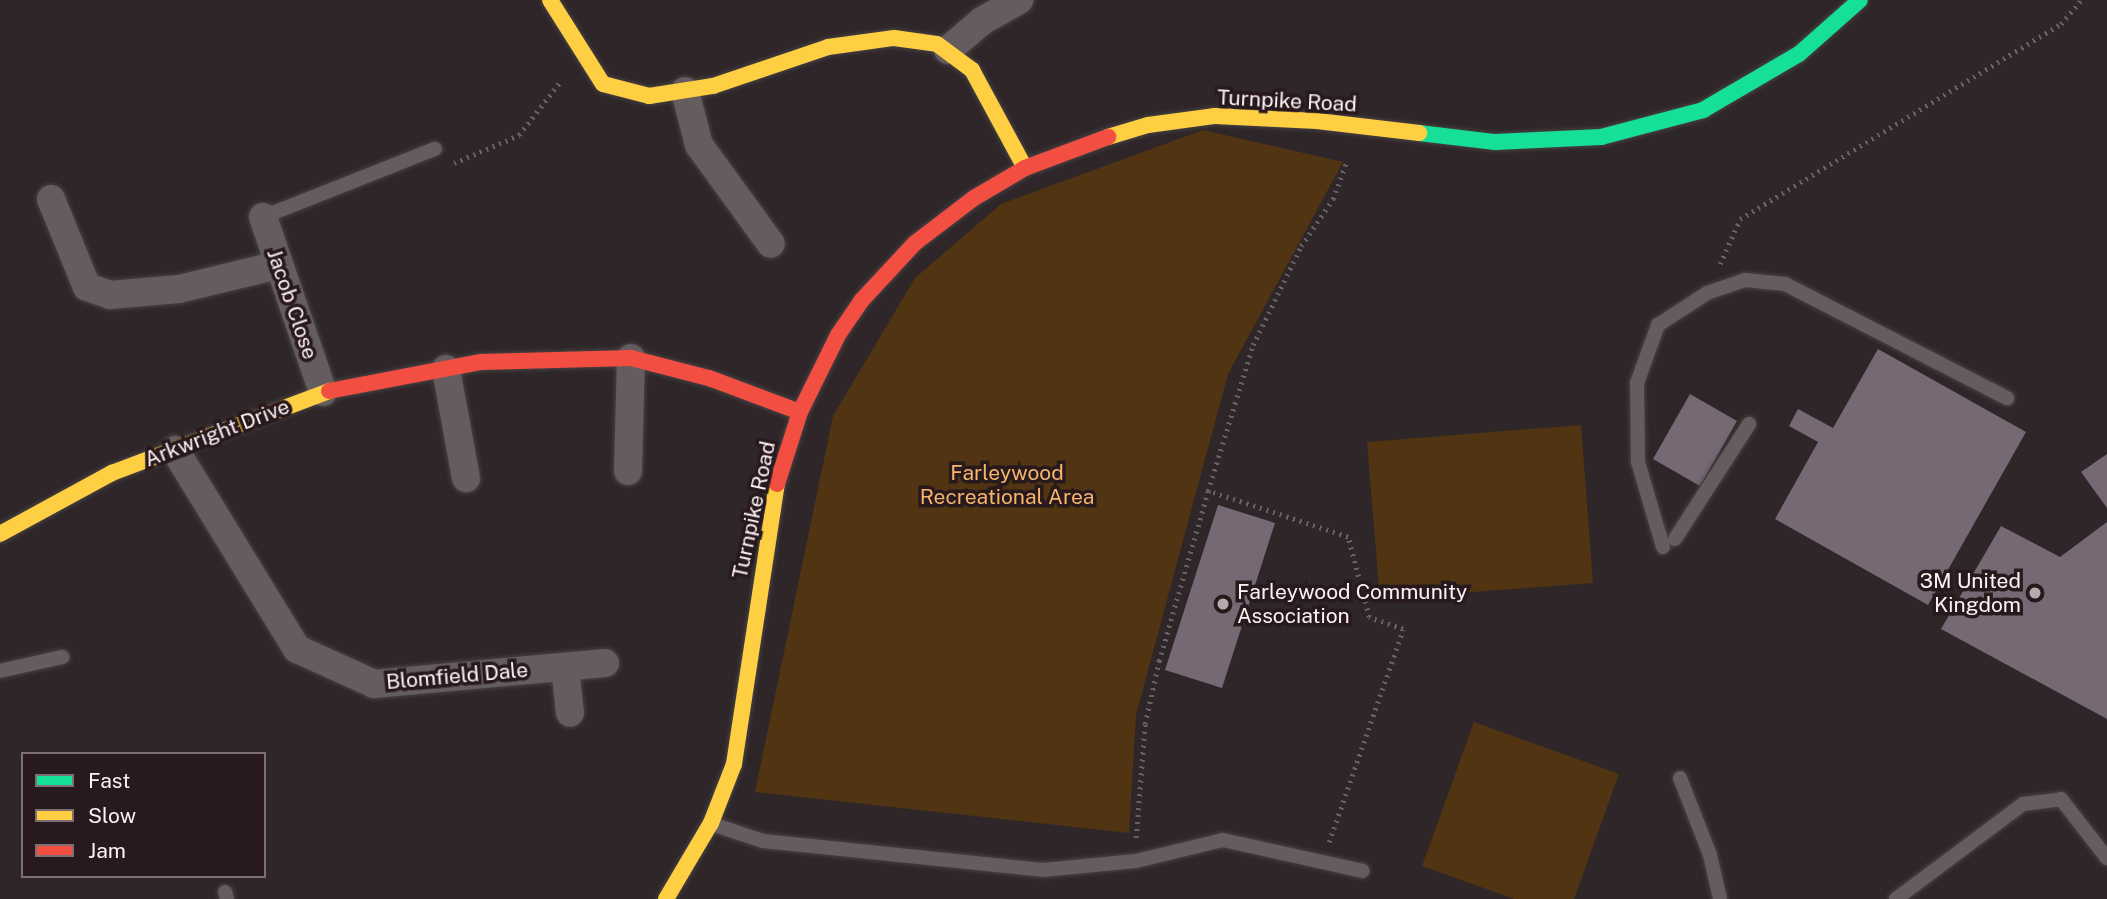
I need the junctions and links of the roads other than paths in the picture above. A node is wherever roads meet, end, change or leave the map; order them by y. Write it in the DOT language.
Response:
graph roads {
  1 [pos="550,0"];
  2 [pos="1018,0"];
  3 [pos="1860,0"];
  4 [pos="948,50"];
  5 [pos="685,91"];
  6 [pos="435,149"];
  7 [pos="1025,168"];
  8 [pos="51,199"];
  9 [pos="262,217"];
  10 [pos="771,244"];
  11 [pos="279,265"];
  12 [pos="631,358"];
  13 [pos="446,369"];
  14 [pos="323,392"];
  15 [pos="2007,398"];
  16 [pos="800,412"];
  17 [pos="1749,424"];
  18 [pos="175,450"];
  19 [pos="628,471"];
  20 [pos="466,478"];
  21 [pos="0,534"];
  22 [pos="62,657"];
  23 [pos="606,663"];
  24 [pos="565,667"];
  25 [pos="0,671"];
  26 [pos="570,713"];
  27 [pos="1680,778"];
  28 [pos="711,823"];
  29 [pos="2107,858"];
  30 [pos="1363,871"];
  31 [pos="666,899"];
  32 [pos="1720,899"];
  33 [pos="1896,899"];
  1 -- 5 [label="street"];
  2 -- 4 [label="street"];
  3 -- 7 [label="street, Turnpike Road"];
  4 -- 5 [label="street"];
  4 -- 7 [label="street"];
  5 -- 10 [label="street"];
  6 -- 9 [label="lane"];
  7 -- 16 [label="street, Turnpike Road"];
  8 -- 11 [label="street"];
  9 -- 11 [label="street, Jacob Close"];
  11 -- 14 [label="street, Jacob Close"];
  12 -- 13 [label="street, Arkwright Drive"];
  12 -- 16 [label="street, Arkwright Drive"];
  12 -- 19 [label="street"];
  13 -- 14 [label="street, Arkwright Drive"];
  13 -- 20 [label="street"];
  14 -- 18 [label="street, Arkwright Drive"];
  15 -- 17 [label="lane"];
  16 -- 28 [label="street, Turnpike Road"];
  18 -- 21 [label="street, Arkwright Drive"];
  18 -- 24 [label="street, Blomfield Dale"];
  22 -- 25 [label="lane"];
  23 -- 24 [label="street, Blomfield Dale"];
  24 -- 26 [label="street"];
  27 -- 32 [label="lane"];
  28 -- 30 [label="lane"];
  28 -- 31 [label="street, Turnpike Road"];
  29 -- 33 [label="lane"];
}
